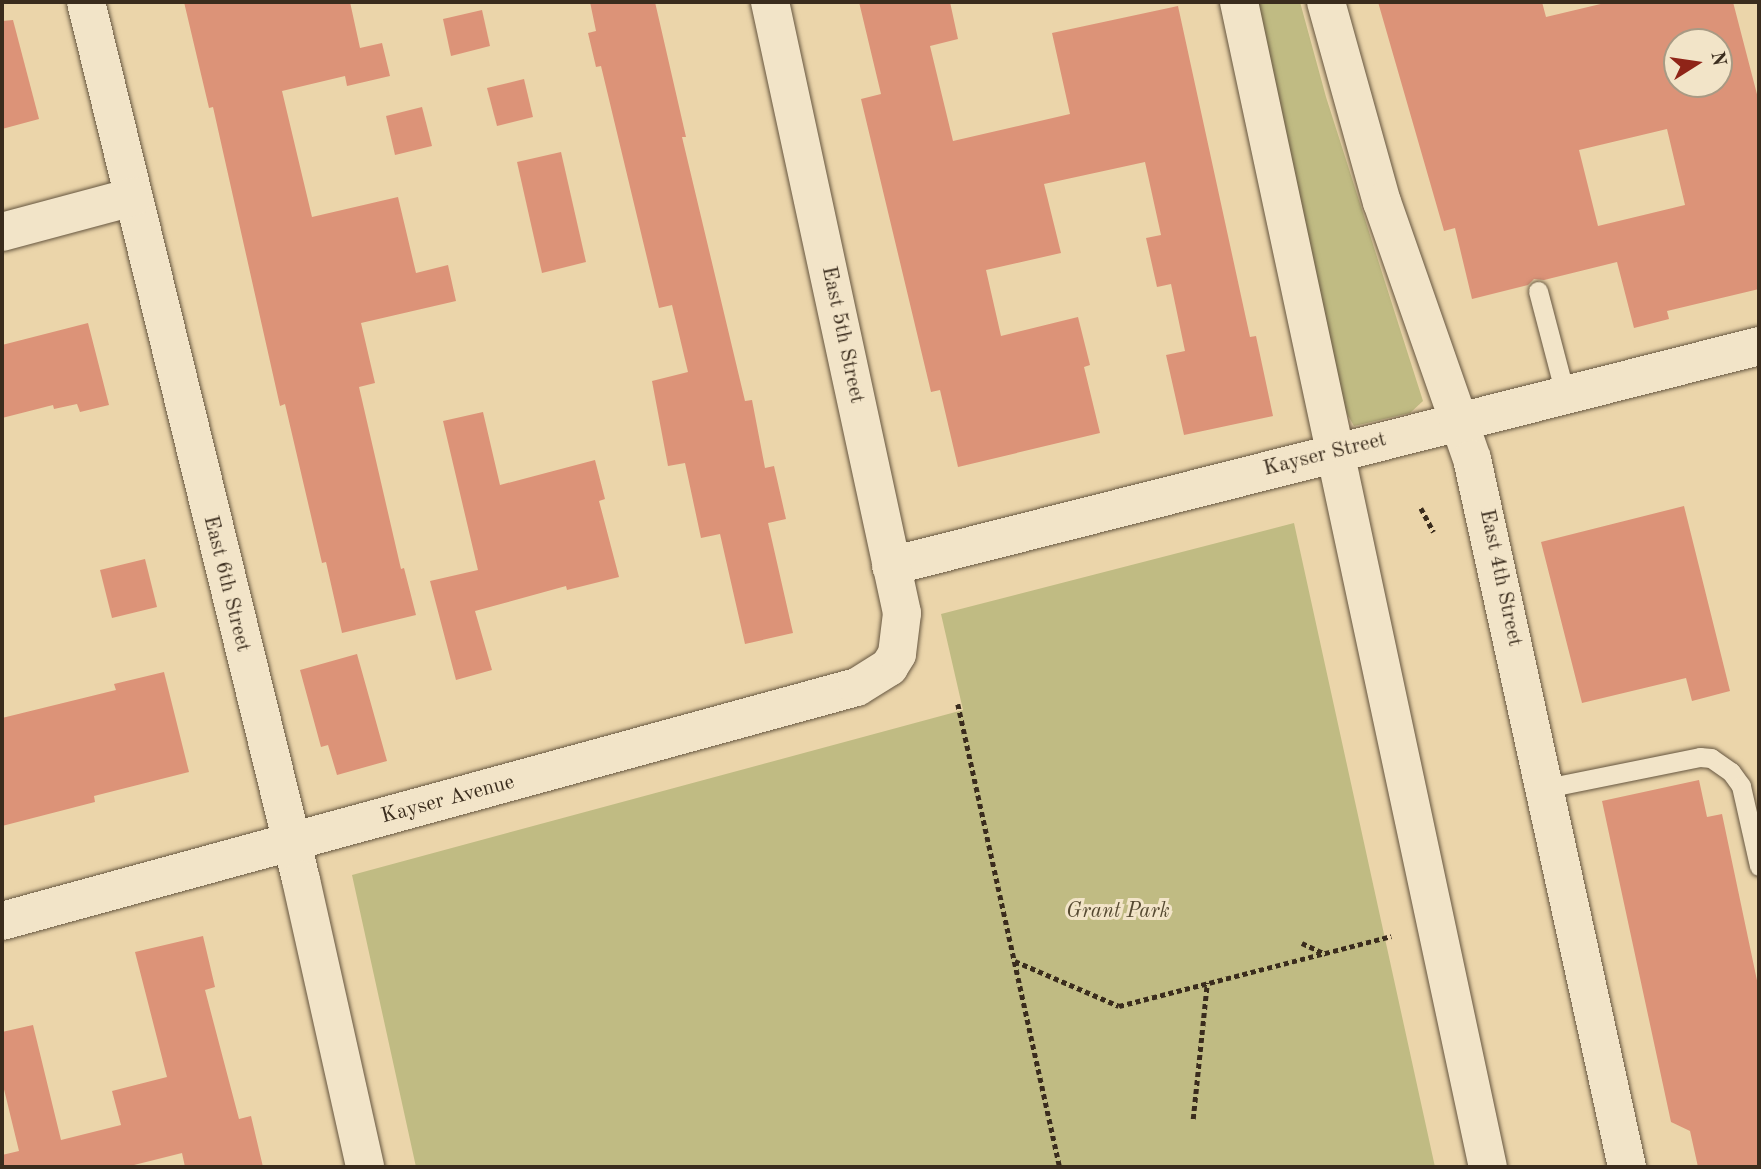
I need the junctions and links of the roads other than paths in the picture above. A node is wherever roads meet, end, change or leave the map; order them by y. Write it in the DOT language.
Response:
graph roads {
  1 [pos="86,2"];
  2 [pos="770,2"];
  3 [pos="1238,2"];
  4 [pos="1326,2"];
  5 [pos="133,197"];
  6 [pos="2,232"];
  7 [pos="1538,291"];
  8 [pos="1759,346"];
  9 [pos="1565,394"];
  10 [pos="1458,420"];
  11 [pos="1336,454"];
  12 [pos="891,566"];
  13 [pos="889,667"];
  14 [pos="1546,788"];
  15 [pos="290,843"];
  16 [pos="1759,866"];
  17 [pos="2,921"];
  18 [pos="365,1167"];
  19 [pos="1488,1167"];
  20 [pos="1628,1167"];
  1 -- 5 [label="street, East 6th Street"];
  2 -- 12 [label="street, East 5th Street"];
  3 -- 11 [label="street"];
  4 -- 10 [label="street, East 4th Street"];
  5 -- 6 [label="street"];
  5 -- 15 [label="street, East 6th Street"];
  7 -- 9 [label="lane"];
  8 -- 9 [label="street, Kayser Street"];
  9 -- 10 [label="street, Kayser Street"];
  10 -- 11 [label="street, Kayser Street"];
  10 -- 14 [label="street, East 4th Street"];
  11 -- 12 [label="street, Kayser Street"];
  11 -- 19 [label="street"];
  12 -- 13 [label="street, East 5th Street"];
  13 -- 15 [label="street, Kayser Avenue"];
  14 -- 16 [label="lane"];
  14 -- 20 [label="street, East 4th Street"];
  15 -- 17 [label="street, Kayser Avenue"];
  15 -- 18 [label="street, East 6th Street"];
}
